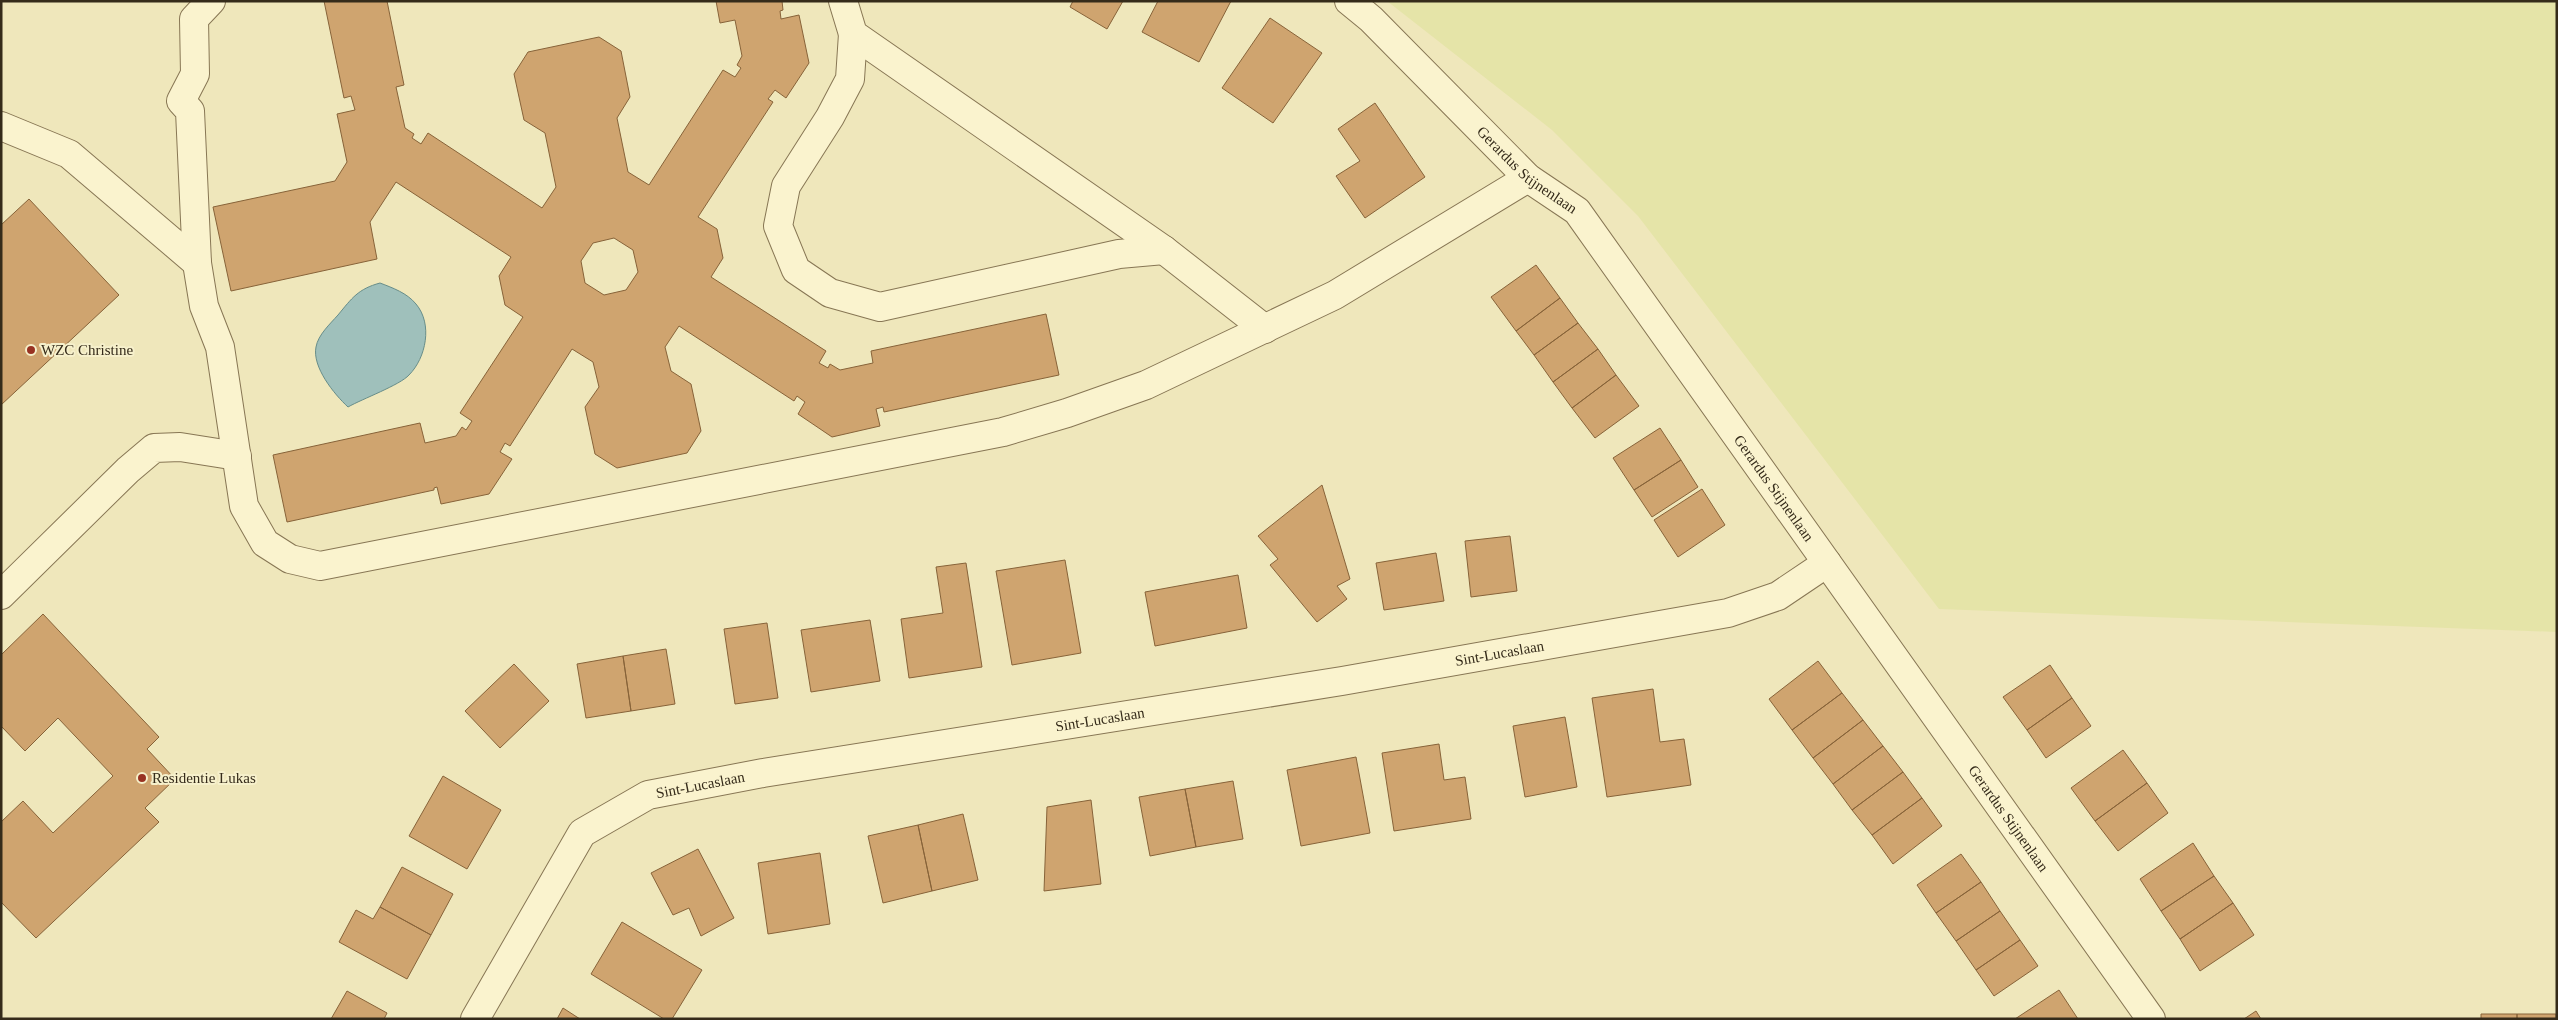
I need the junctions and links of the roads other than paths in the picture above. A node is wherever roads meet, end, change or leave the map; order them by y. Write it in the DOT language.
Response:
graph roads {
  1 [pos="211,1"];
  2 [pos="844,1"];
  3 [pos="1349,1"];
  4 [pos="853,34"];
  5 [pos="1,126"];
  6 [pos="1528,178"];
  7 [pos="1164,250"];
  8 [pos="197,264"];
  9 [pos="1265,329"];
  10 [pos="237,456"];
  11 [pos="1827,563"];
  12 [pos="1,595"];
  13 [pos="475,1019"];
  14 [pos="2151,1019"];
  1 -- 8 [label="street"];
  2 -- 4 [label="street"];
  3 -- 6 [label="street, Gerardus Stijnenlaan"];
  4 -- 7 [label="street"];
  4 -- 7 [label="street"];
  5 -- 8 [label="street"];
  6 -- 9 [label="street"];
  6 -- 11 [label="street, Gerardus Stijnenlaan"];
  7 -- 9 [label="street"];
  8 -- 10 [label="street"];
  9 -- 10 [label="street"];
  10 -- 12 [label="street"];
  11 -- 13 [label="street, Sint-Lucaslaan"];
  11 -- 14 [label="street, Gerardus Stijnenlaan"];
}
